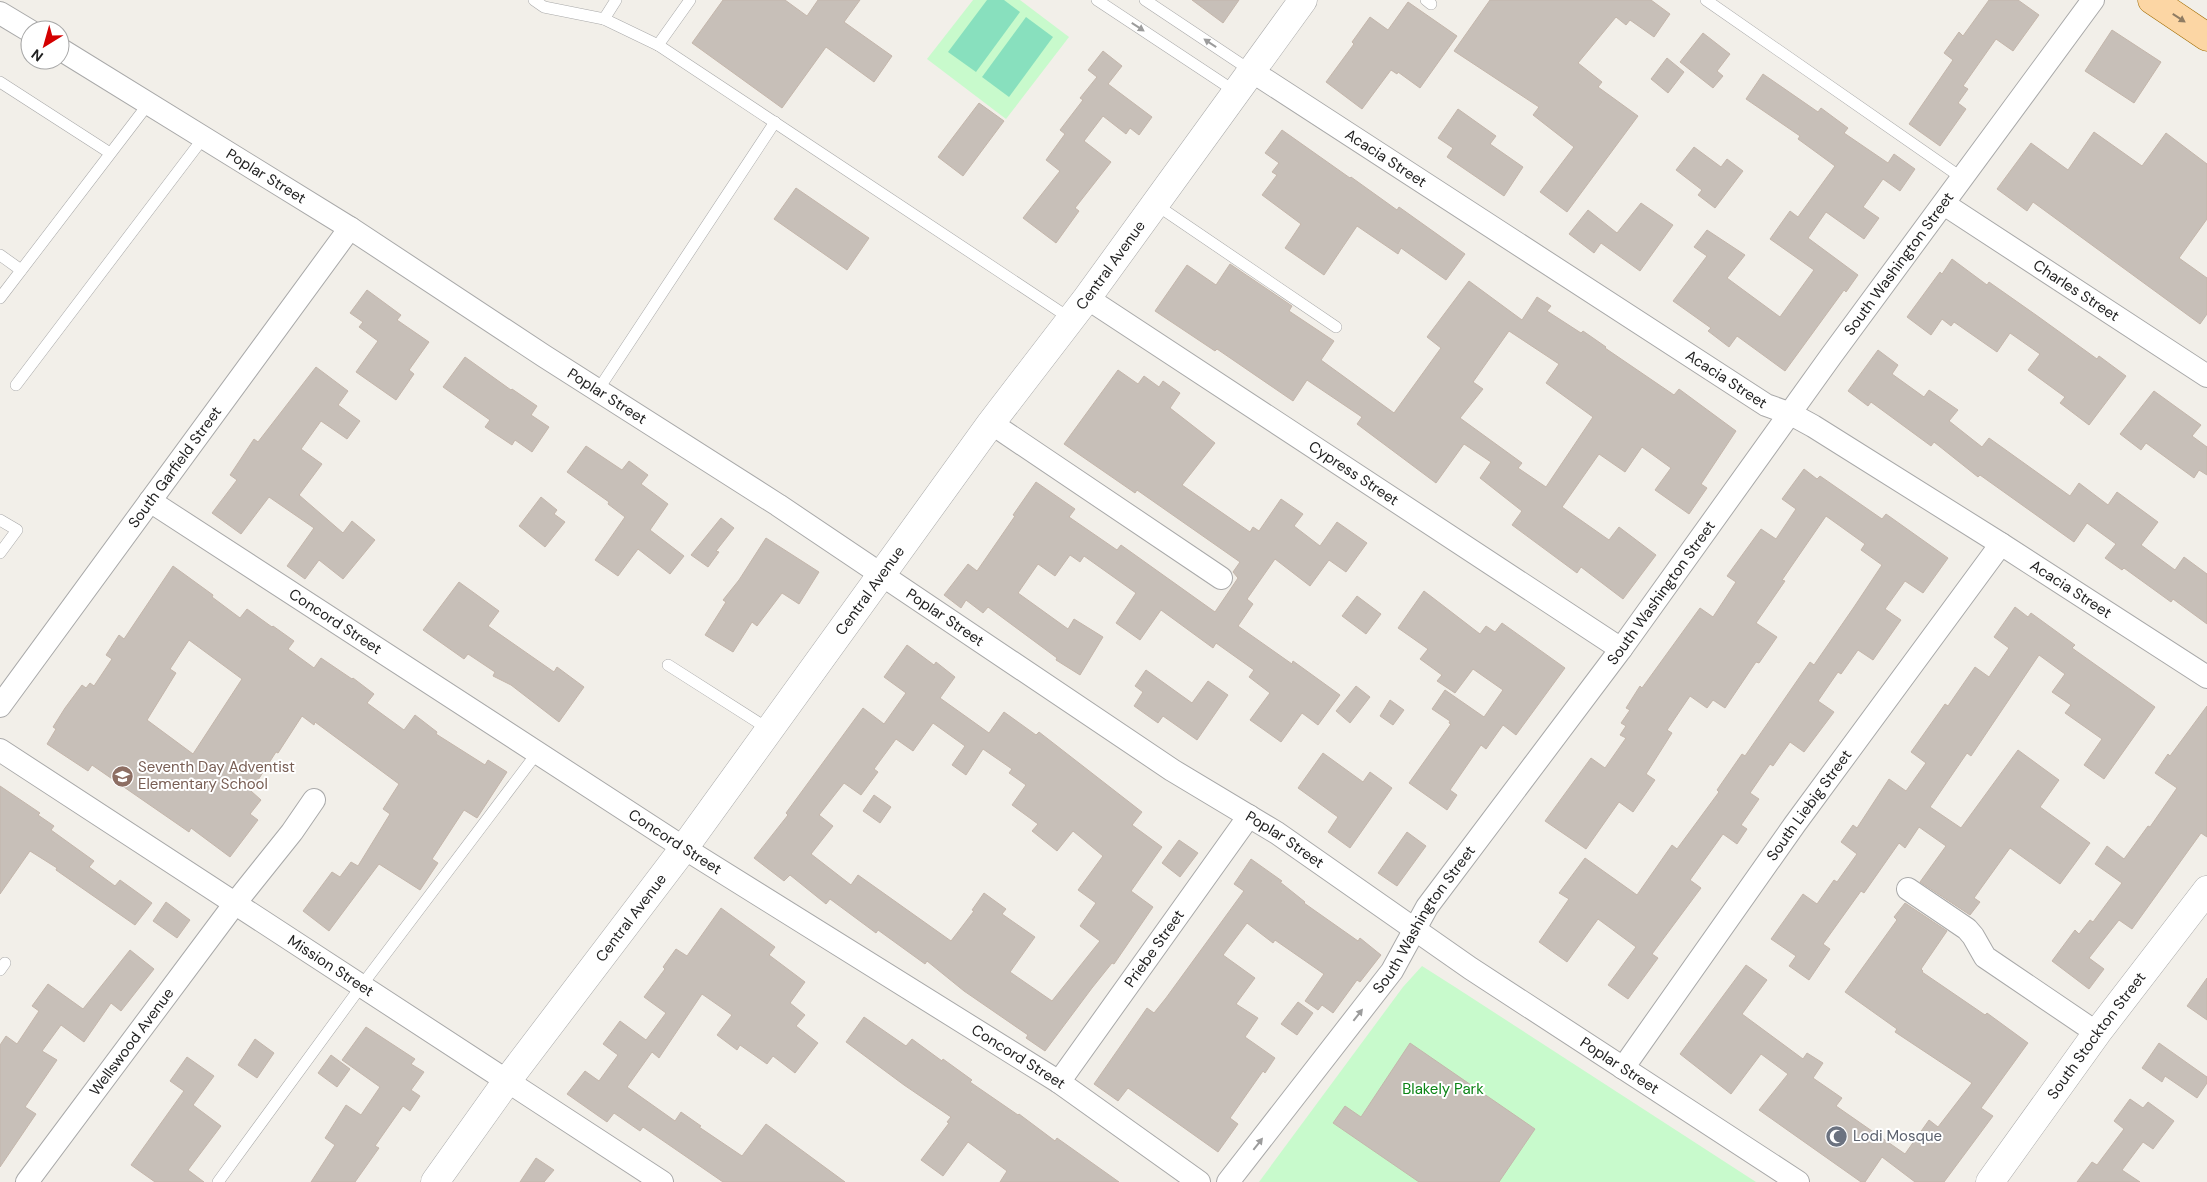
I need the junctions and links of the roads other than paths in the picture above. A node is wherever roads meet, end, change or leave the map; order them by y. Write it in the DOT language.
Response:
graph roads {
  1 [pos="534,0"];
  2 [pos="616,0"];
  3 [pos="690,0"];
  4 [pos="1097,0"];
  5 [pos="1144,0"];
  6 [pos="1303,0"];
  7 [pos="1706,0"];
  8 [pos="2093,0"];
  9 [pos="2152,0"];
  10 [pos="0,13"];
  11 [pos="604,18"];
  12 [pos="20,25"];
  13 [pos="2207,36"];
  14 [pos="658,45"];
  15 [pos="70,55"];
  16 [pos="1243,81"];
  17 [pos="0,82"];
  18 [pos="148,103"];
  19 [pos="775,122"];
  20 [pos="204,137"];
  21 [pos="110,153"];
  22 [pos="1962,178"];
  23 [pos="1155,204"];
  24 [pos="1944,204"];
  25 [pos="350,228"];
  26 [pos="0,255"];
  27 [pos="21,270"];
  28 [pos="0,298"];
  29 [pos="1079,308"];
  30 [pos="1336,327"];
  31 [pos="2207,376"];
  32 [pos="16,385"];
  33 [pos="598,390"];
  34 [pos="1791,414"];
  35 [pos="991,423"];
  36 [pos="150,501"];
  37 [pos="0,520"];
  38 [pos="2001,544"];
  39 [pos="0,553"];
  40 [pos="882,576"];
  41 [pos="1221,578"];
  42 [pos="1621,649"];
  43 [pos="668,665"];
  44 [pos="2207,677"];
  45 [pos="0,706"];
  46 [pos="770,730"];
  47 [pos="0,750"];
  48 [pos="537,753"];
  49 [pos="314,800"];
  50 [pos="1249,816"];
  51 [pos="684,848"];
  52 [pos="1908,889"];
  53 [pos="2207,890"];
  54 [pos="236,902"];
  55 [pos="1415,931"];
  56 [pos="362,986"];
  57 [pos="2096,1033"];
  58 [pos="1623,1068"];
  59 [pos="508,1082"];
  60 [pos="1059,1082"];
  61 [pos="27,1182"];
  62 [pos="218,1182"];
  63 [pos="435,1182"];
  64 [pos="662,1182"];
  65 [pos="1199,1182"];
  66 [pos="1228,1182"];
  67 [pos="1798,1182"];
  68 [pos="1991,1182"];
  1 -- 11 [label="lane"];
  2 -- 11 [label="lane"];
  3 -- 14 [label="lane"];
  4 -- 16 [label="lane, one-way"];
  16 -- 5 [label="lane, one-way"];
  6 -- 16 [label="street, Central Avenue"];
  7 -- 22 [label="lane"];
  8 -- 22 [label="street, South Washington Street"];
  9 -- 13 [label="main road, one-way"];
  10 -- 12 [label="street"];
  11 -- 14 [label="lane"];
  14 -- 19 [label="lane"];
  15 -- 18 [label="street, Poplar Street"];
  16 -- 23 [label="street, Central Avenue"];
  16 -- 34 [label="street, Acacia Street"];
  17 -- 21 [label="lane"];
  18 -- 20 [label="street, Poplar Street"];
  18 -- 21 [label="lane"];
  19 -- 29 [label="lane"];
  19 -- 33 [label="lane"];
  20 -- 25 [label="street, Poplar Street"];
  20 -- 32 [label="lane"];
  21 -- 27 [label="lane"];
  22 -- 24 [label="street, South Washington Street"];
  23 -- 29 [label="street, Central Avenue"];
  23 -- 30 [label="lane"];
  24 -- 31 [label="street, Charles Street"];
  24 -- 34 [label="street, South Washington Street"];
  25 -- 33 [label="street, Poplar Street"];
  25 -- 36 [label="street, South Garfield Street"];
  26 -- 27 [label="lane"];
  27 -- 28 [label="lane"];
  29 -- 35 [label="street, Central Avenue"];
  29 -- 42 [label="street, Cypress Street"];
  33 -- 40 [label="street, Poplar Street"];
  34 -- 38 [label="street, Acacia Street"];
  34 -- 42 [label="street, South Washington Street"];
  35 -- 40 [label="street, Central Avenue"];
  35 -- 41 [label="street"];
  36 -- 45 [label="street, South Garfield Street"];
  36 -- 48 [label="street, Concord Street"];
  37 -- 39 [label="lane"];
  38 -- 44 [label="street, Acacia Street"];
  38 -- 58 [label="street, South Liebig Street"];
  40 -- 46 [label="street, Central Avenue"];
  40 -- 50 [label="street, Poplar Street"];
  42 -- 55 [label="street, South Washington Street"];
  43 -- 46 [label="lane"];
  46 -- 51 [label="street, Central Avenue"];
  47 -- 54 [label="street, Mission Street"];
  48 -- 51 [label="street, Concord Street"];
  48 -- 56 [label="lane"];
  49 -- 54 [label="street, Wellswood Avenue"];
  50 -- 55 [label="street, Poplar Street"];
  50 -- 60 [label="street, Priebe Street"];
  51 -- 59 [label="street, Central Avenue"];
  51 -- 60 [label="street, Concord Street"];
  52 -- 57 [label="street"];
  53 -- 57 [label="street, South Stockton Street"];
  54 -- 56 [label="street, Mission Street"];
  54 -- 61 [label="street, Wellswood Avenue"];
  55 -- 58 [label="street, Poplar Street"];
  66 -- 55 [label="street, South Washington Street, one-way"];
  56 -- 59 [label="street, Mission Street"];
  56 -- 62 [label="lane"];
  57 -- 68 [label="street, South Stockton Street"];
  58 -- 67 [label="street, Poplar Street"];
  59 -- 63 [label="street, Central Avenue"];
  59 -- 64 [label="street, Mission Street"];
  60 -- 65 [label="street, Concord Street"];
}
